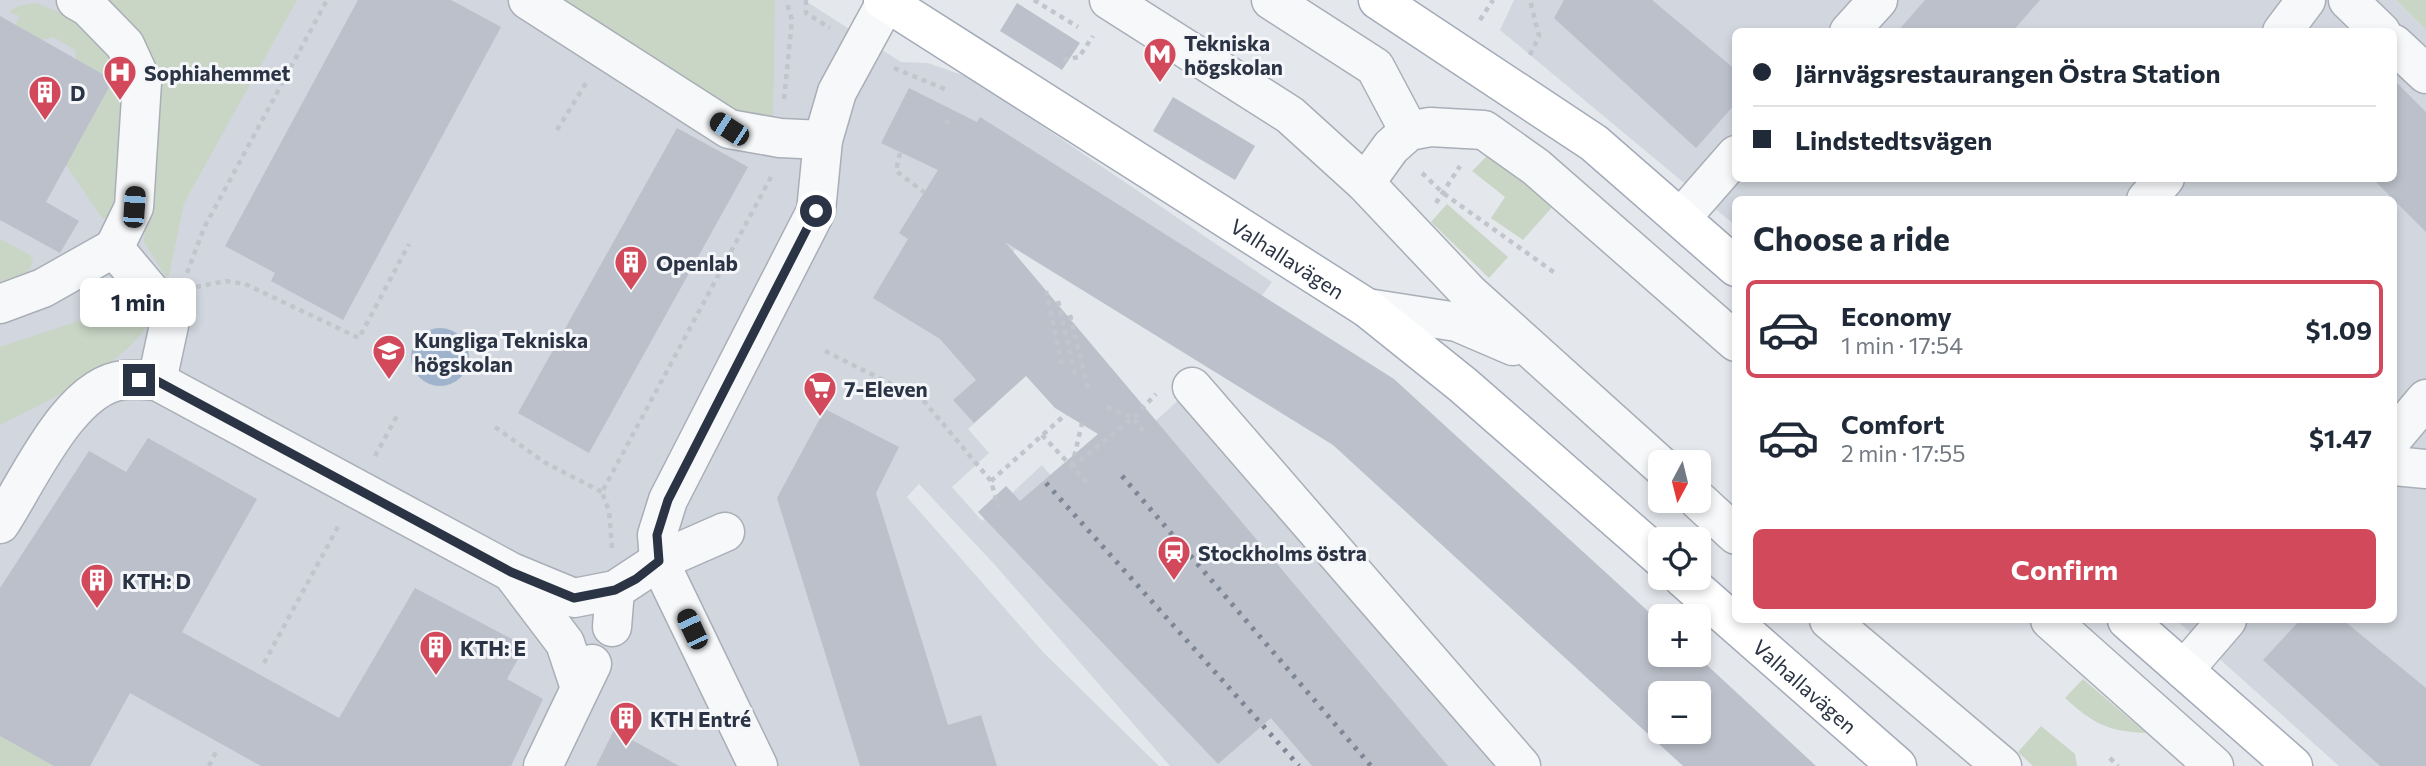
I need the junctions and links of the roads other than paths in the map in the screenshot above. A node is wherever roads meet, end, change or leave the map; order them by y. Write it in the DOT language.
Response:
graph roads {
  1 [pos="76,0"];
  2 [pos="528,0"];
  3 [pos="1109,0"];
  4 [pos="1271,0"];
  5 [pos="1378,0"];
  6 [pos="1878,0"];
  7 [pos="2306,0"];
  8 [pos="2348,0"];
  9 [pos="884,1"];
  10 [pos="1853,28"];
  11 [pos="2285,28"];
  12 [pos="2377,28"];
  13 [pos="2397,47"];
  14 [pos="2426,74"];
  15 [pos="1409,131"];
  16 [pos="823,140"];
  17 [pos="1732,160"];
  18 [pos="2162,182"];
  19 [pos="1366,183"];
  20 [pos="2149,196"];
  21 [pos="1681,218"];
  22 [pos="114,248"];
  23 [pos="1732,263"];
  24 [pos="0,304"];
  25 [pos="1367,308"];
  26 [pos="1732,338"];
  27 [pos="1543,359"];
  28 [pos="157,381"];
  29 [pos="1192,387"];
  30 [pos="2426,399"];
  31 [pos="2397,433"];
  32 [pos="1648,454"];
  33 [pos="2397,466"];
  34 [pos="2426,468"];
  35 [pos="1712,513"];
  36 [pos="0,524"];
  37 [pos="1732,531"];
  38 [pos="725,532"];
  39 [pos="1648,547"];
  40 [pos="659,561"];
  41 [pos="511,572"];
  42 [pos="1697,590"];
  43 [pos="1732,621"];
  44 [pos="1734,623"];
  45 [pos="1833,623"];
  46 [pos="2053,623"];
  47 [pos="2130,623"];
  48 [pos="2224,623"];
  49 [pos="595,655"];
  50 [pos="2183,670"];
  51 [pos="2205,757"];
  52 [pos="543,766"];
  53 [pos="758,766"];
  54 [pos="1521,766"];
  55 [pos="1897,766"];
  56 [pos="2002,766"];
  57 [pos="2246,766"];
  58 [pos="2293,766"];
  1 -- 22 [label="street"];
  2 -- 16 [label="street"];
  3 -- 19 [label="street"];
  4 -- 15 [label="street"];
  5 -- 21 [label="main road"];
  6 -- 10 [label="street"];
  7 -- 11 [label="street"];
  8 -- 12 [label="street"];
  9 -- 16 [label="street"];
  9 -- 25 [label="main road, Valhallavägen"];
  13 -- 14 [label="street"];
  15 -- 19 [label="street"];
  15 -- 26 [label="street"];
  16 -- 40 [label="street"];
  17 -- 21 [label="street"];
  18 -- 20 [label="street"];
  19 -- 27 [label="street"];
  21 -- 23 [label="main road"];
  22 -- 24 [label="street"];
  22 -- 28 [label="street"];
  25 -- 27 [label="street"];
  25 -- 39 [label="main road, Valhallavägen"];
  27 -- 32 [label="street"];
  28 -- 36 [label="street"];
  28 -- 41 [label="street"];
  29 -- 54 [label="street"];
  30 -- 31 [label="street"];
  33 -- 34 [label="street"];
  35 -- 37 [label="street"];
  38 -- 40 [label="street"];
  40 -- 49 [label="street"];
  40 -- 53 [label="street"];
  41 -- 49 [label="street"];
  41 -- 49 [label="street"];
  42 -- 43 [label="main road, Valhallavägen"];
  44 -- 55 [label="main road, Valhallavägen"];
  45 -- 56 [label="street"];
  46 -- 51 [label="street"];
  47 -- 50 [label="main road"];
  48 -- 50 [label="street"];
  49 -- 52 [label="street"];
  50 -- 58 [label="main road"];
  51 -- 57 [label="street"];
}
